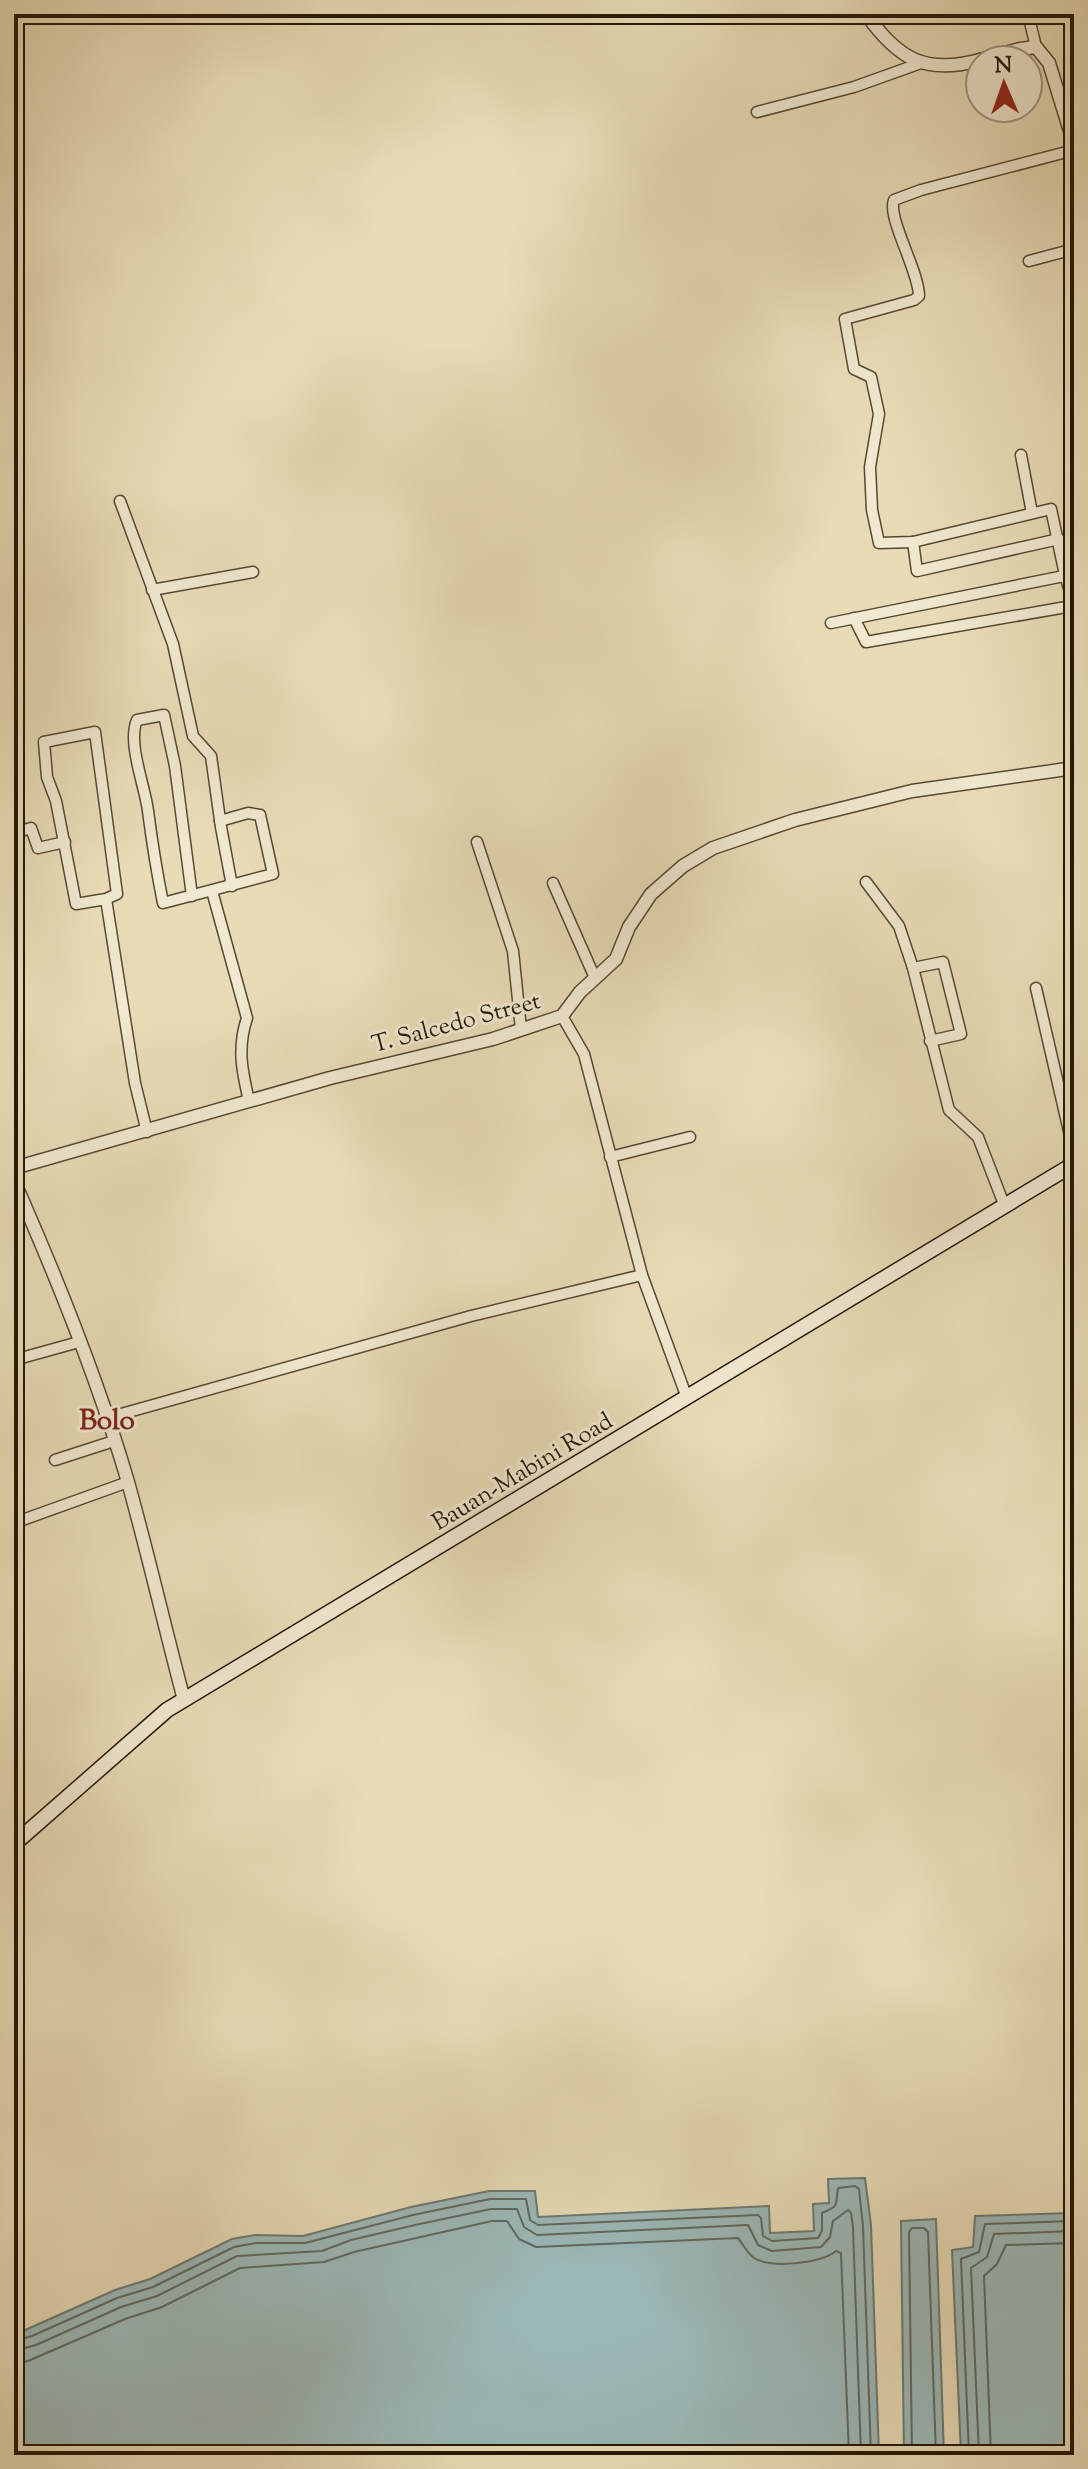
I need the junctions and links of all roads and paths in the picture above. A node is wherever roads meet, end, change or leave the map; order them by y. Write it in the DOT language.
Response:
graph roads {
  1 [pos="866,14"];
  2 [pos="1028,14"];
  3 [pos="1035,44"];
  4 [pos="1044,57"];
  5 [pos="921,63"];
  6 [pos="964,63"];
  7 [pos="757,112"];
  8 [pos="1074,144"];
  9 [pos="1074,150"];
  10 [pos="1074,249"];
  11 [pos="1029,261"];
  12 [pos="1021,455"];
  13 [pos="120,501"];
  14 [pos="1032,513"];
  15 [pos="1059,539"];
  16 [pos="913,542"];
  17 [pos="253,572"];
  18 [pos="1069,575"];
  19 [pos="152,590"];
  20 [pos="854,618"];
  21 [pos="831,623"];
  22 [pos="1074,768"];
  23 [pos="220,821"];
  24 [pos="14,833"];
  25 [pos="65,842"];
  26 [pos="477,842"];
  27 [pos="866,882"];
  28 [pos="553,883"];
  29 [pos="232,886"];
  30 [pos="212,891"];
  31 [pos="192,896"];
  32 [pos="106,899"];
  33 [pos="913,968"];
  34 [pos="595,978"];
  35 [pos="1036,988"];
  36 [pos="562,1016"];
  37 [pos="521,1029"];
  38 [pos="930,1041"];
  39 [pos="249,1101"];
  40 [pos="147,1132"];
  41 [pos="690,1137"];
  42 [pos="1074,1153"];
  43 [pos="610,1157"];
  44 [pos="1074,1164"];
  45 [pos="14,1168"];
  46 [pos="14,1181"];
  47 [pos="1005,1207"];
  48 [pos="642,1275"];
  49 [pos="79,1342"];
  50 [pos="14,1360"];
  51 [pos="687,1398"];
  52 [pos="107,1418"];
  53 [pos="114,1441"];
  54 [pos="55,1460"];
  55 [pos="128,1482"];
  56 [pos="14,1523"];
  57 [pos="184,1700"];
  58 [pos="14,1844"];
  1 -- 5 [label="street"];
  2 -- 3 [label="street"];
  4 -- 8 [label="street"];
  5 -- 6 [label="street"];
  5 -- 7 [label="street"];
  9 -- 16 [label="street"];
  10 -- 11 [label="street"];
  12 -- 14 [label="street"];
  13 -- 19 [label="street"];
  14 -- 15 [label="street"];
  14 -- 16 [label="street"];
  15 -- 16 [label="street"];
  15 -- 18 [label="street"];
  17 -- 19 [label="street"];
  18 -- 20 [label="street"];
  18 -- 20 [label="street"];
  19 -- 23 [label="street"];
  20 -- 21 [label="street"];
  22 -- 34 [label="street, T. Salcedo Street"];
  23 -- 29 [label="street"];
  23 -- 29 [label="street"];
  24 -- 25 [label="street"];
  25 -- 32 [label="street"];
  25 -- 32 [label="street"];
  26 -- 37 [label="street"];
  27 -- 33 [label="street"];
  28 -- 34 [label="street"];
  29 -- 30 [label="street"];
  30 -- 31 [label="street"];
  30 -- 39 [label="street"];
  31 -- 31 [label="street"];
  32 -- 40 [label="street"];
  33 -- 38 [label="street"];
  33 -- 38 [label="street"];
  34 -- 36 [label="street, T. Salcedo Street"];
  35 -- 42 [label="street"];
  36 -- 37 [label="street, T. Salcedo Street"];
  36 -- 43 [label="street"];
  37 -- 39 [label="street, T. Salcedo Street"];
  38 -- 47 [label="street"];
  39 -- 40 [label="street, T. Salcedo Street"];
  40 -- 45 [label="street, T. Salcedo Street"];
  41 -- 43 [label="street"];
  43 -- 48 [label="street"];
  44 -- 47 [label="main road, Bauan-Mabini Road"];
  46 -- 49 [label="street"];
  47 -- 51 [label="main road, Bauan-Mabini Road"];
  48 -- 51 [label="street"];
  48 -- 52 [label="street"];
  49 -- 50 [label="street"];
  49 -- 52 [label="street"];
  51 -- 57 [label="main road, Bauan-Mabini Road"];
  52 -- 53 [label="street"];
  53 -- 54 [label="street"];
  53 -- 55 [label="street"];
  55 -- 56 [label="street"];
  55 -- 57 [label="street"];
  57 -- 58 [label="main road, Bauan-Mabini Road"];
}
